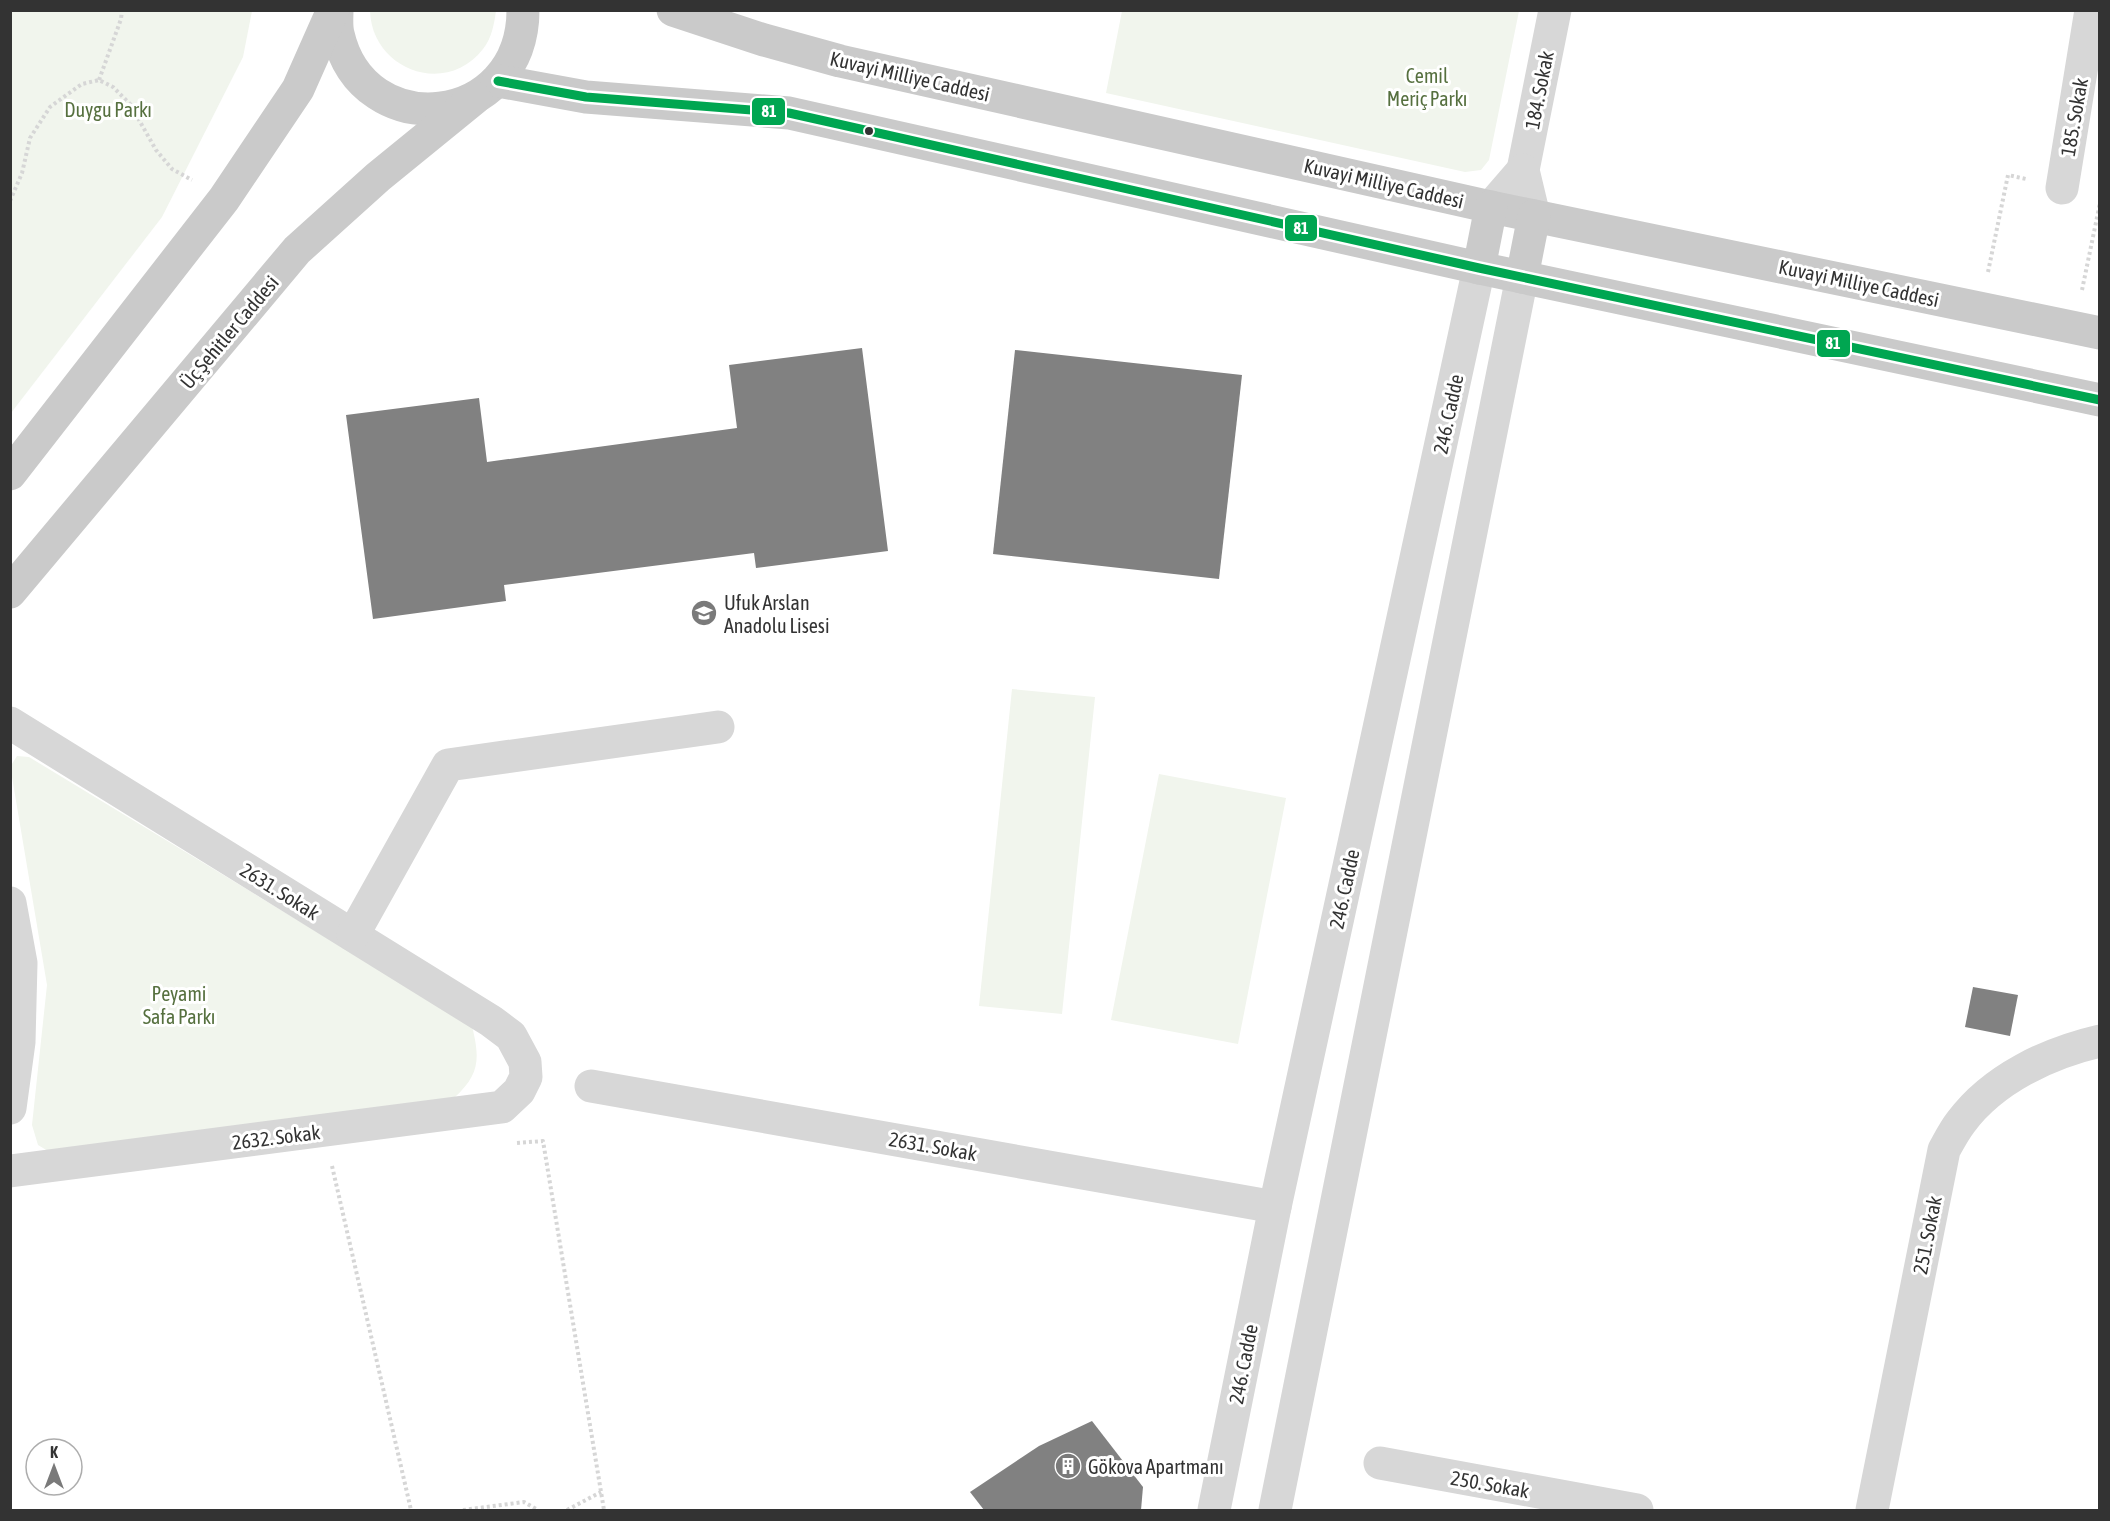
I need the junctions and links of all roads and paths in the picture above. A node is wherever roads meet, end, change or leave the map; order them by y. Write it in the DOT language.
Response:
graph roads {
  1 [pos="122,10"];
  2 [pos="335,10"];
  3 [pos="523,10"];
  4 [pos="673,10"];
  5 [pos="1556,10"];
  6 [pos="2091,10"];
  7 [pos="99,80"];
  8 [pos="486,90"];
  9 [pos="1523,170"];
  10 [pos="2062,188"];
  11 [pos="224,199"];
  12 [pos="10,201"];
  13 [pos="2100,203"];
  14 [pos="1491,207"];
  15 [pos="1534,216"];
  16 [pos="1479,268"];
  17 [pos="1522,277"];
  18 [pos="1980,308"];
  19 [pos="2087,330"];
  20 [pos="2100,400"];
  21 [pos="10,474"];
  22 [pos="10,592"];
  23 [pos="10,723"];
  24 [pos="718,727"];
  25 [pos="10,903"];
  26 [pos="353,935"];
  27 [pos="2099,1039"];
  28 [pos="526,1077"];
  29 [pos="591,1086"];
  30 [pos="10,1108"];
  31 [pos="324,1130"];
  32 [pos="543,1141"];
  33 [pos="10,1172"];
  34 [pos="1275,1207"];
  35 [pos="1380,1463"];
  36 [pos="601,1492"];
  37 [pos="411,1510"];
  38 [pos="463,1510"];
  39 [pos="538,1510"];
  40 [pos="567,1510"];
  41 [pos="604,1510"];
  42 [pos="1214,1510"];
  43 [pos="1275,1510"];
  44 [pos="1637,1510"];
  45 [pos="1872,1510"];
  1 -- 7 [label="path"];
  2 -- 8 [label="main road"];
  2 -- 11 [label="main road"];
  3 -- 8 [label="main road, Üç Şehitler Caddesi"];
  4 -- 14 [label="main road, Kuvayi Milliye Caddesi"];
  5 -- 9 [label="street, 184. Sokak"];
  6 -- 10 [label="street, 185. Sokak"];
  7 -- 11 [label="path"];
  7 -- 12 [label="path"];
  8 -- 16 [label="main road"];
  8 -- 22 [label="main road, Üç Şehitler Caddesi"];
  9 -- 14 [label="street, 184. Sokak"];
  9 -- 15 [label="street, 184. Sokak"];
  10 -- 18 [label="path"];
  11 -- 21 [label="main road"];
  13 -- 19 [label="path"];
  14 -- 15 [label="main road, Kuvayi Milliye Caddesi"];
  14 -- 16 [label="main road"];
  15 -- 17 [label="main road"];
  15 -- 18 [label="main road, Kuvayi Milliye Caddesi"];
  16 -- 17 [label="main road"];
  16 -- 34 [label="street, 246. Cadde"];
  17 -- 20 [label="main road"];
  17 -- 43 [label="street"];
  18 -- 19 [label="main road, Kuvayi Milliye Caddesi"];
  23 -- 26 [label="street, 2631. Sokak"];
  24 -- 26 [label="street"];
  25 -- 30 [label="street"];
  26 -- 28 [label="street, 2631. Sokak"];
  27 -- 45 [label="street, 251. Sokak"];
  28 -- 31 [label="street, 2632. Sokak"];
  29 -- 34 [label="street, 2631. Sokak"];
  31 -- 33 [label="street, 2632. Sokak"];
  31 -- 37 [label="path"];
  32 -- 36 [label="path"];
  34 -- 42 [label="street, 246. Cadde"];
  35 -- 44 [label="street, 250. Sokak"];
  36 -- 40 [label="path"];
  36 -- 41 [label="path"];
  38 -- 39 [label="path"];
}
